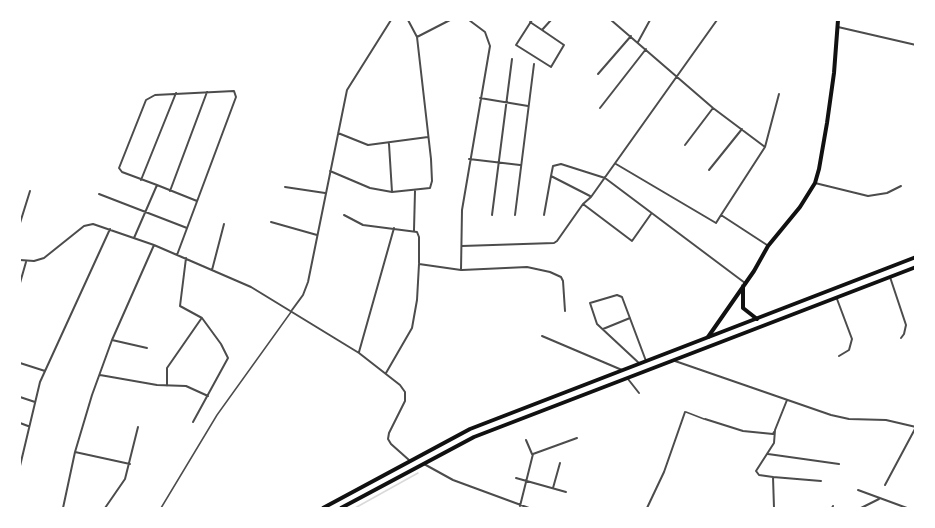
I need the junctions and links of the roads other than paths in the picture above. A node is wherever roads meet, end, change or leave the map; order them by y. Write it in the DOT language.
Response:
graph roads {
  1 [pos="391,20"];
  2 [pos="408,20"];
  3 [pos="450,20"];
  4 [pos="469,20"];
  5 [pos="551,20"];
  6 [pos="611,20"];
  7 [pos="650,20"];
  8 [pos="717,20"];
  9 [pos="838,20"];
  10 [pos="531,21"];
  11 [pos="838,27"];
  12 [pos="542,30"];
  13 [pos="631,36"];
  14 [pos="417,37"];
  15 [pos="638,42"];
  16 [pos="915,45"];
  17 [pos="646,49"];
  18 [pos="512,59"];
  19 [pos="534,64"];
  20 [pos="598,74"];
  21 [pos="676,75"];
  22 [pos="207,92"];
  23 [pos="176,93"];
  24 [pos="779,94"];
  25 [pos="480,98"];
  26 [pos="506,103"];
  27 [pos="529,106"];
  28 [pos="600,108"];
  29 [pos="713,108"];
  30 [pos="742,129"];
  31 [pos="338,134"];
  32 [pos="428,137"];
  33 [pos="388,144"];
  34 [pos="685,145"];
  35 [pos="765,147"];
  36 [pos="469,159"];
  37 [pos="498,163"];
  38 [pos="615,163"];
  39 [pos="521,165"];
  40 [pos="709,170"];
  41 [pos="330,171"];
  42 [pos="551,176"];
  43 [pos="605,178"];
  44 [pos="141,180"];
  45 [pos="815,183"];
  46 [pos="157,185"];
  47 [pos="901,186"];
  48 [pos="285,187"];
  49 [pos="170,190"];
  50 [pos="30,191"];
  51 [pos="415,191"];
  52 [pos="392,192"];
  53 [pos="325,193"];
  54 [pos="99,194"];
  55 [pos="591,197"];
  56 [pos="197,201"];
  57 [pos="583,204"];
  58 [pos="145,213"];
  59 [pos="651,214"];
  60 [pos="344,215"];
  61 [pos="492,215"];
  62 [pos="515,215"];
  63 [pos="544,215"];
  64 [pos="722,215"];
  65 [pos="271,222"];
  66 [pos="20,223"];
  67 [pos="224,224"];
  68 [pos="187,228"];
  69 [pos="394,228"];
  70 [pos="110,229"];
  71 [pos="414,230"];
  72 [pos="317,234"];
  73 [pos="134,238"];
  74 [pos="154,245"];
  75 [pos="462,246"];
  76 [pos="768,246"];
  77 [pos="177,255"];
  78 [pos="915,257"];
  79 [pos="186,258"];
  80 [pos="20,260"];
  81 [pos="26,261"];
  82 [pos="418,264"];
  83 [pos="915,267"];
  84 [pos="212,270"];
  85 [pos="461,270"];
  86 [pos="890,277"];
  87 [pos="20,283"];
  88 [pos="744,284"];
  89 [pos="837,299"];
  90 [pos="292,310"];
  91 [pos="565,311"];
  92 [pos="202,318"];
  93 [pos="630,318"];
  94 [pos="757,319"];
  95 [pos="603,329"];
  96 [pos="542,336"];
  97 [pos="901,338"];
  98 [pos="112,339"];
  99 [pos="706,339"];
  100 [pos="147,348"];
  101 [pos="359,353"];
  102 [pos="839,356"];
  103 [pos="646,361"];
  104 [pos="675,361"];
  105 [pos="20,363"];
  106 [pos="640,364"];
  107 [pos="622,370"];
  108 [pos="45,371"];
  109 [pos="386,373"];
  110 [pos="99,375"];
  111 [pos="627,378"];
  112 [pos="167,386"];
  113 [pos="567,391"];
  114 [pos="639,393"];
  115 [pos="208,396"];
  116 [pos="20,397"];
  117 [pos="571,399"];
  118 [pos="787,400"];
  119 [pos="35,402"];
  120 [pos="686,412"];
  121 [pos="705,419"];
  122 [pos="20,423"];
  123 [pos="193,423"];
  124 [pos="29,426"];
  125 [pos="138,427"];
  126 [pos="915,427"];
  127 [pos="774,432"];
  128 [pos="577,438"];
  129 [pos="526,440"];
  130 [pos="20,448"];
  131 [pos="24,449"];
  132 [pos="75,452"];
  133 [pos="533,454"];
  134 [pos="768,454"];
  135 [pos="409,460"];
  136 [pos="560,463"];
  137 [pos="130,464"];
  138 [pos="423,464"];
  139 [pos="839,464"];
  140 [pos="20,466"];
  141 [pos="773,477"];
  142 [pos="516,478"];
  143 [pos="527,481"];
  144 [pos="821,481"];
  145 [pos="885,486"];
  146 [pos="553,488"];
  147 [pos="858,490"];
  148 [pos="566,492"];
  149 [pos="879,498"];
  150 [pos="520,506"];
  151 [pos="896,507"];
  152 [pos="63,508"];
  153 [pos="105,508"];
  154 [pos="161,508"];
  155 [pos="323,508"];
  156 [pos="341,508"];
  157 [pos="529,508"];
  158 [pos="647,508"];
  159 [pos="774,508"];
  160 [pos="861,508"];
  161 [pos="908,508"];
  1 -- 31 [label="street"];
  2 -- 14 [label="street"];
  3 -- 14 [label="street"];
  4 -- 25 [label="street"];
  5 -- 12 [label="street"];
  6 -- 13 [label="street"];
  7 -- 15 [label="street"];
  8 -- 21 [label="street"];
  9 -- 11 [label="main road"];
  10 -- 12 [label="street"];
  10 -- 12 [label="street"];
  11 -- 16 [label="street"];
  11 -- 45 [label="main road"];
  13 -- 15 [label="street"];
  13 -- 20 [label="street"];
  14 -- 32 [label="street"];
  15 -- 17 [label="street"];
  17 -- 21 [label="street"];
  17 -- 28 [label="street"];
  18 -- 26 [label="street"];
  19 -- 27 [label="street"];
  21 -- 29 [label="street"];
  21 -- 38 [label="street"];
  22 -- 23 [label="street"];
  22 -- 49 [label="street"];
  22 -- 56 [label="street"];
  23 -- 44 [label="street"];
  23 -- 44 [label="street"];
  24 -- 35 [label="street"];
  25 -- 26 [label="street"];
  25 -- 36 [label="street"];
  26 -- 27 [label="street"];
  26 -- 37 [label="street"];
  27 -- 39 [label="street"];
  29 -- 30 [label="street"];
  29 -- 34 [label="street"];
  30 -- 35 [label="street"];
  30 -- 40 [label="street"];
  31 -- 33 [label="street"];
  31 -- 41 [label="street"];
  32 -- 33 [label="street"];
  32 -- 51 [label="street"];
  33 -- 52 [label="street"];
  35 -- 64 [label="street"];
  36 -- 37 [label="street"];
  36 -- 75 [label="street"];
  37 -- 39 [label="street"];
  37 -- 61 [label="street"];
  38 -- 43 [label="street"];
  38 -- 64 [label="street"];
  39 -- 62 [label="street"];
  41 -- 52 [label="street"];
  41 -- 53 [label="street"];
  42 -- 43 [label="street"];
  42 -- 55 [label="street"];
  42 -- 63 [label="street"];
  43 -- 55 [label="street"];
  43 -- 59 [label="street"];
  44 -- 46 [label="street"];
  45 -- 47 [label="street"];
  45 -- 76 [label="main road"];
  46 -- 49 [label="street"];
  46 -- 58 [label="street"];
  48 -- 53 [label="street"];
  49 -- 56 [label="street"];
  50 -- 66 [label="street"];
  51 -- 52 [label="street"];
  51 -- 71 [label="street"];
  53 -- 72 [label="street"];
  54 -- 58 [label="street"];
  55 -- 57 [label="street"];
  56 -- 68 [label="street"];
  57 -- 59 [label="street"];
  57 -- 75 [label="street"];
  58 -- 68 [label="street"];
  58 -- 73 [label="street"];
  59 -- 88 [label="street"];
  60 -- 69 [label="street"];
  64 -- 76 [label="street"];
  65 -- 72 [label="street"];
  67 -- 84 [label="street"];
  68 -- 77 [label="street"];
  69 -- 71 [label="street"];
  69 -- 101 [label="street"];
  70 -- 73 [label="street"];
  70 -- 81 [label="street"];
  70 -- 108 [label="street"];
  71 -- 82 [label="street"];
  72 -- 90 [label="street"];
  73 -- 74 [label="street"];
  74 -- 77 [label="street"];
  74 -- 98 [label="street"];
  75 -- 85 [label="street"];
  76 -- 88 [label="main road"];
  77 -- 79 [label="street"];
  78 -- 94 [label="main road"];
  79 -- 84 [label="street"];
  79 -- 92 [label="street"];
  80 -- 81 [label="street"];
  81 -- 87 [label="street"];
  82 -- 85 [label="street"];
  82 -- 109 [label="street"];
  83 -- 86 [label="main road"];
  84 -- 90 [label="street"];
  85 -- 91 [label="street"];
  86 -- 89 [label="main road"];
  86 -- 97 [label="street"];
  88 -- 94 [label="main road"];
  88 -- 99 [label="main road"];
  89 -- 102 [label="street"];
  89 -- 104 [label="main road"];
  90 -- 101 [label="street"];
  90 -- 154 [label="lane"];
  92 -- 112 [label="street"];
  92 -- 115 [label="street"];
  93 -- 95 [label="street"];
  93 -- 95 [label="street"];
  93 -- 103 [label="street"];
  94 -- 99 [label="main road"];
  95 -- 106 [label="street"];
  96 -- 107 [label="street"];
  98 -- 100 [label="street"];
  98 -- 110 [label="street"];
  99 -- 103 [label="main road"];
  101 -- 109 [label="street"];
  103 -- 106 [label="main road"];
  104 -- 111 [label="main road"];
  104 -- 118 [label="street"];
  105 -- 108 [label="street"];
  106 -- 107 [label="main road"];
  107 -- 113 [label="main road"];
  108 -- 119 [label="street"];
  109 -- 135 [label="street"];
  110 -- 112 [label="street"];
  110 -- 132 [label="street"];
  111 -- 114 [label="street"];
  111 -- 117 [label="main road"];
  112 -- 115 [label="street"];
  113 -- 117 [label="main road"];
  113 -- 135 [label="main road"];
  115 -- 123 [label="street"];
  116 -- 119 [label="street"];
  117 -- 138 [label="main road"];
  118 -- 126 [label="street"];
  118 -- 127 [label="street"];
  119 -- 124 [label="street"];
  120 -- 121 [label="lane"];
  120 -- 158 [label="street"];
  121 -- 127 [label="street"];
  122 -- 124 [label="street"];
  124 -- 131 [label="street"];
  125 -- 137 [label="street"];
  126 -- 145 [label="street"];
  127 -- 134 [label="street"];
  128 -- 133 [label="street"];
  129 -- 133 [label="street"];
  130 -- 131 [label="street"];
  131 -- 140 [label="street"];
  132 -- 137 [label="street"];
  132 -- 152 [label="street"];
  133 -- 143 [label="street"];
  134 -- 139 [label="street"];
  134 -- 141 [label="street"];
  135 -- 155 [label="main road"];
  136 -- 146 [label="street"];
  137 -- 153 [label="street"];
  138 -- 150 [label="street"];
  138 -- 156 [label="main road"];
  141 -- 144 [label="street"];
  141 -- 159 [label="street"];
  142 -- 143 [label="street"];
  143 -- 146 [label="street"];
  143 -- 150 [label="street"];
  146 -- 148 [label="street"];
  147 -- 149 [label="street"];
  149 -- 151 [label="street"];
  149 -- 160 [label="street"];
  150 -- 157 [label="street"];
  151 -- 161 [label="street"];
}
